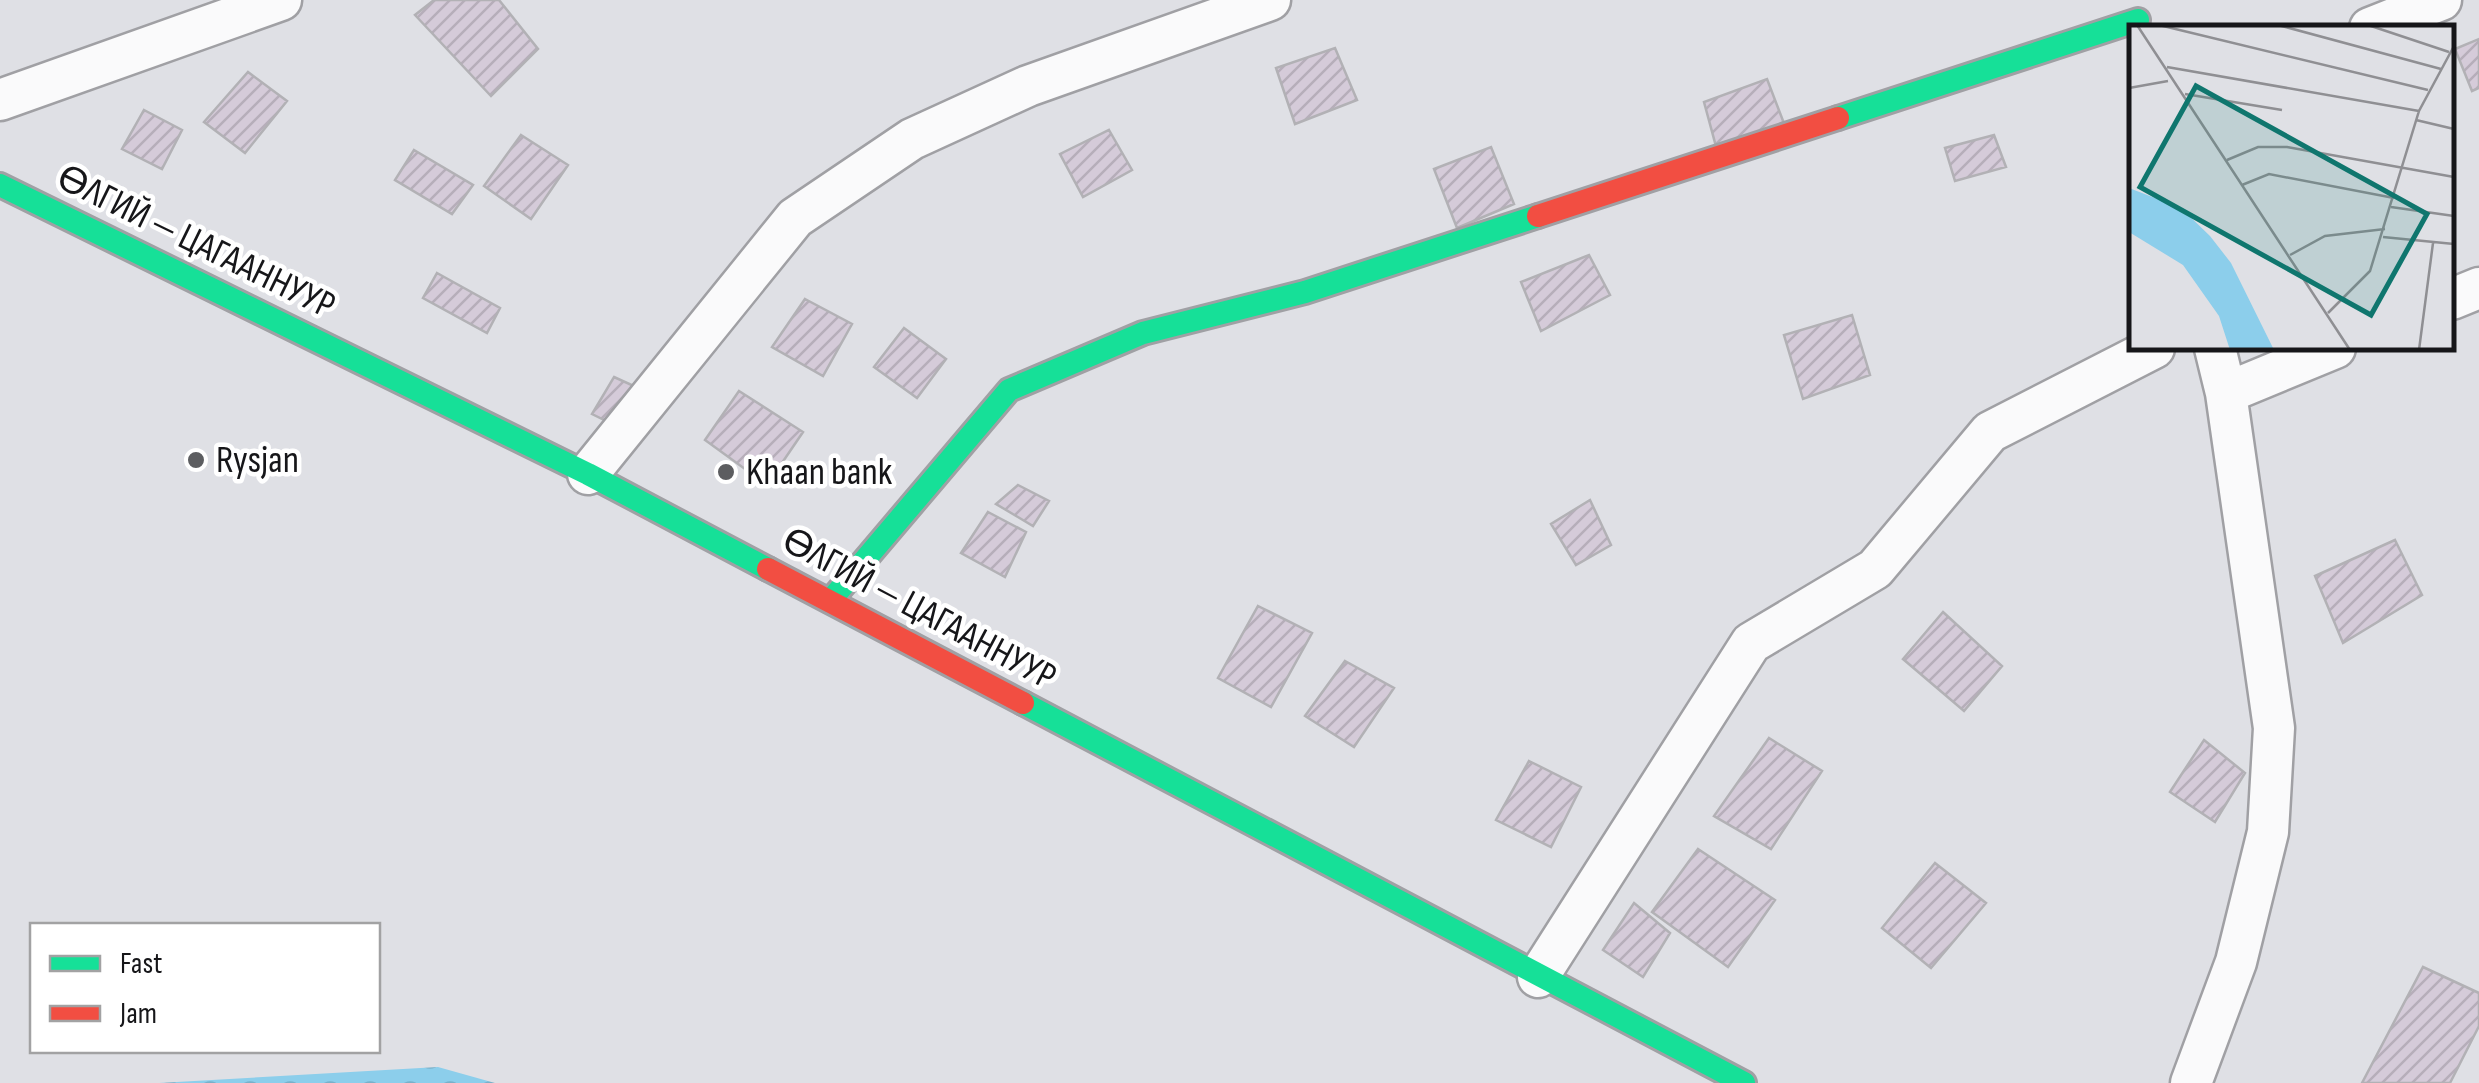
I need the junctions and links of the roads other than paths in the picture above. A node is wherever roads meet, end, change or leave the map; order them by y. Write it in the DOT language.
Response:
graph roads {
  1 [pos="282,0"];
  2 [pos="1270,0"];
  3 [pos="2442,0"];
  4 [pos="2137,16"];
  5 [pos="2378,25"];
  6 [pos="0,100"];
  7 [pos="0,185"];
  8 [pos="2479,288"];
  9 [pos="2454,298"];
  10 [pos="2150,350"];
  11 [pos="2215,350"];
  12 [pos="2330,350"];
  13 [pos="2226,393"];
  14 [pos="588,474"];
  15 [pos="830,601"];
  16 [pos="1538,976"];
  17 [pos="1744,1083"];
  18 [pos="2190,1083"];
  1 -- 6 [label="street"];
  2 -- 14 [label="street"];
  3 -- 5 [label="street"];
  4 -- 15 [label="main road"];
  7 -- 14 [label="main road, ӨЛГИЙ — ЦАГААННУУР"];
  8 -- 9 [label="street"];
  10 -- 16 [label="street"];
  11 -- 13 [label="street"];
  12 -- 13 [label="street"];
  13 -- 18 [label="street"];
  14 -- 15 [label="main road, ӨЛГИЙ — ЦАГААННУУР"];
  15 -- 16 [label="main road, ӨЛГИЙ — ЦАГААННУУР"];
  16 -- 17 [label="main road, ӨЛГИЙ — ЦАГААННУУР"];
}
